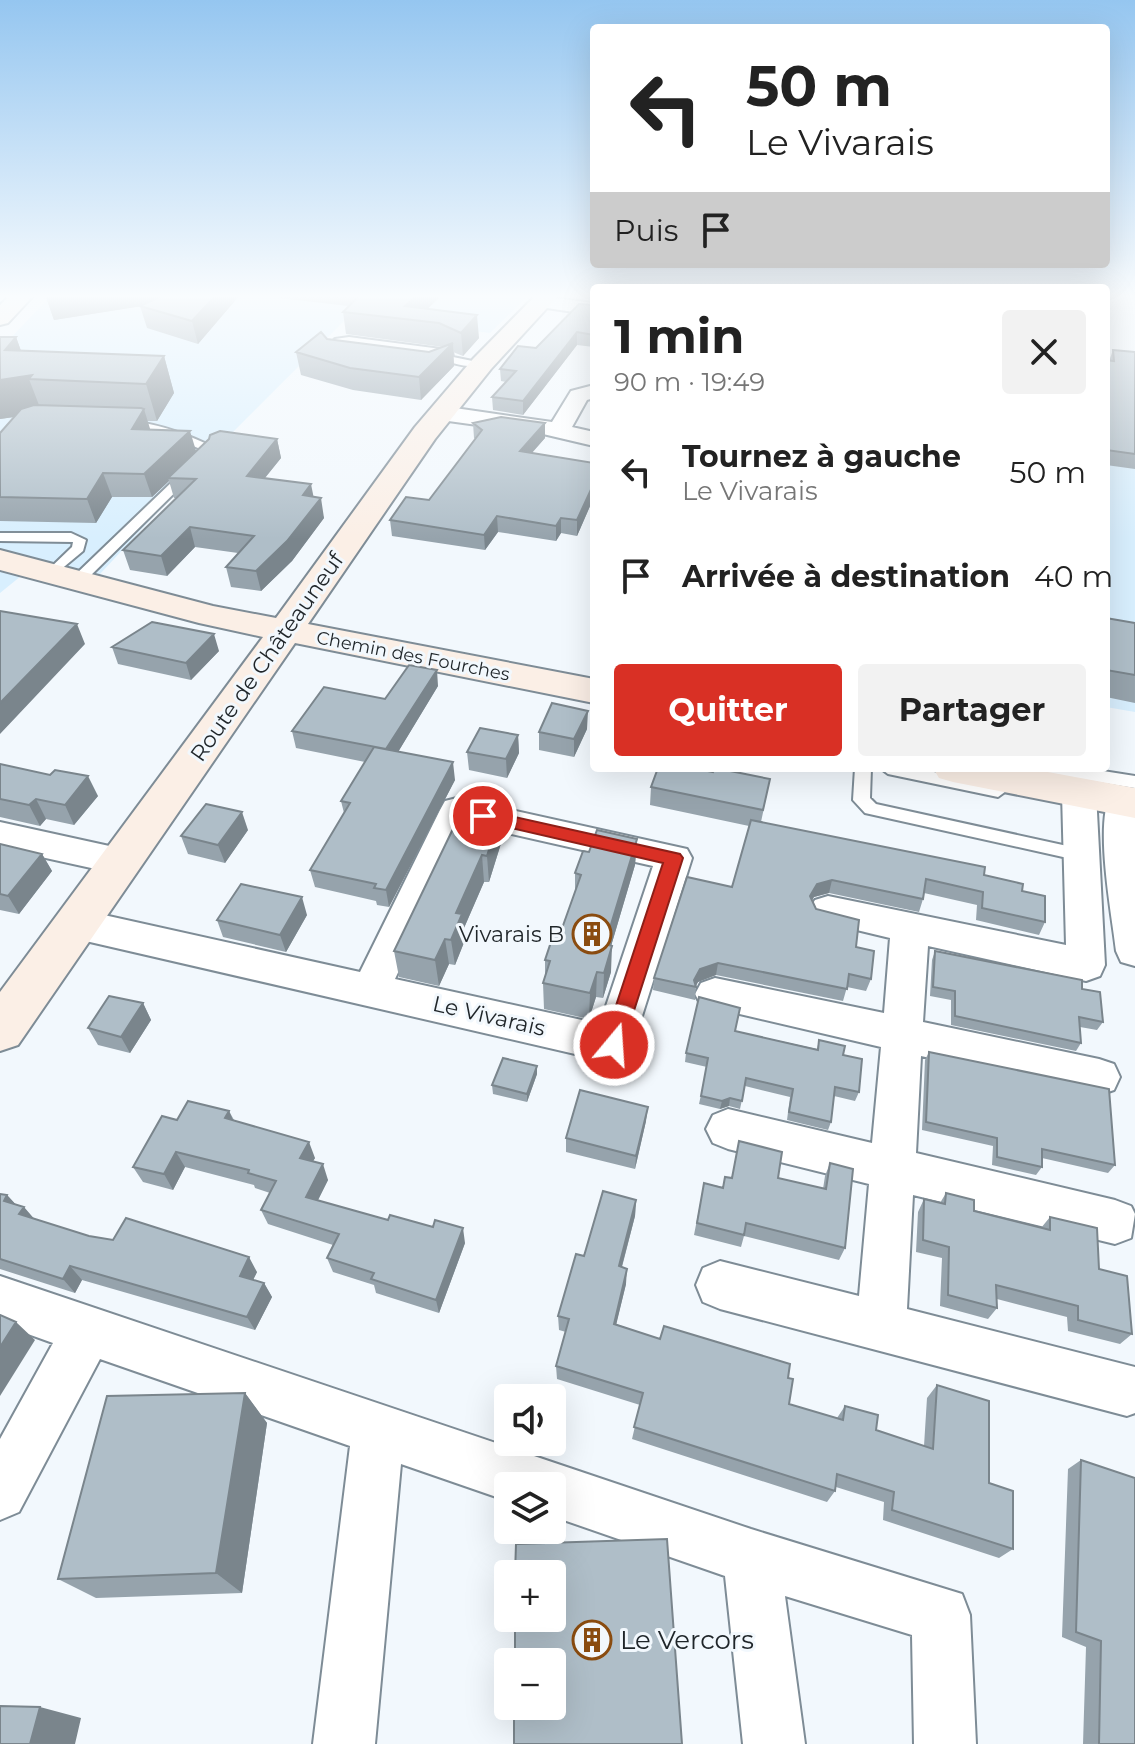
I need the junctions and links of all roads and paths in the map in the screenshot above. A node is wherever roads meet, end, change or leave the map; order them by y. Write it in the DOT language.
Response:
graph roads {
  1 [pos="472,376"];
  2 [pos="590,392"];
  3 [pos="441,413"];
  4 [pos="119,424"];
  5 [pos="559,430"];
  6 [pos="590,434"];
  7 [pos="0,537"];
  8 [pos="0,560"];
  9 [pos="66,576"];
  10 [pos="284,631"];
  11 [pos="590,690"];
  12 [pos="863,772"];
  13 [pos="907,772"];
  14 [pos="1006,772"];
  15 [pos="1060,776"];
  16 [pos="1131,796"];
  17 [pos="0,835"];
  18 [pos="1081,855"];
  19 [pos="123,862"];
  20 [pos="828,910"];
  21 [pos="77,924"];
  22 [pos="910,927"];
  23 [pos="1135,951"];
  24 [pos="371,989"];
  25 [pos="715,994"];
  26 [pos="0,1030"];
  27 [pos="902,1036"];
  28 [pos="1099,1077"];
  29 [pos="728,1129"];
  30 [pos="891,1167"];
  31 [pos="1115,1222"];
  32 [pos="720,1285"];
  33 [pos="0,1300"];
  34 [pos="881,1327"];
  35 [pos="88,1330"];
  36 [pos="1127,1390"];
  37 [pos="378,1429"];
  38 [pos="503,1472"];
  39 [pos="0,1493"];
  40 [pos="566,1494"];
  41 [pos="751,1557"];
  42 [pos="344,1744"];
  43 [pos="774,1744"];
  44 [pos="945,1744"];
  1 -- 3 [label="main road, Route de Châteauneuf"];
  2 -- 5 [label="street"];
  3 -- 5 [label="street"];
  3 -- 10 [label="main road, Route de Châteauneuf"];
  4 -- 9 [label="lane"];
  5 -- 6 [label="street"];
  7 -- 9 [label="lane"];
  8 -- 9 [label="main road, Chemin des Fourches"];
  9 -- 10 [label="main road, Chemin des Fourches"];
  10 -- 11 [label="main road, Chemin des Fourches"];
  10 -- 19 [label="main road, Route de Châteauneuf"];
  12 -- 18 [label="lane"];
  13 -- 15 [label="lane"];
  14 -- 15 [label="main road"];
  15 -- 16 [label="main road"];
  15 -- 18 [label="street"];
  16 -- 23 [label="street"];
  17 -- 19 [label="street"];
  18 -- 22 [label="street"];
  19 -- 21 [label="main road, Route de Châteauneuf"];
  20 -- 22 [label="street"];
  21 -- 24 [label="street, Le Vivarais"];
  21 -- 26 [label="main road, Route de Châteauneuf"];
  22 -- 27 [label="street"];
  24 -- 24 [label="street, Le Vivarais"];
  25 -- 27 [label="street"];
  27 -- 28 [label="street"];
  27 -- 30 [label="street"];
  29 -- 30 [label="street"];
  30 -- 31 [label="street"];
  30 -- 34 [label="street"];
  32 -- 34 [label="street"];
  33 -- 35 [label="street"];
  34 -- 36 [label="street"];
  35 -- 37 [label="street"];
  35 -- 39 [label="street"];
  37 -- 38 [label="street"];
  37 -- 42 [label="street"];
  40 -- 41 [label="street"];
  41 -- 43 [label="street"];
  41 -- 44 [label="street"];
}
